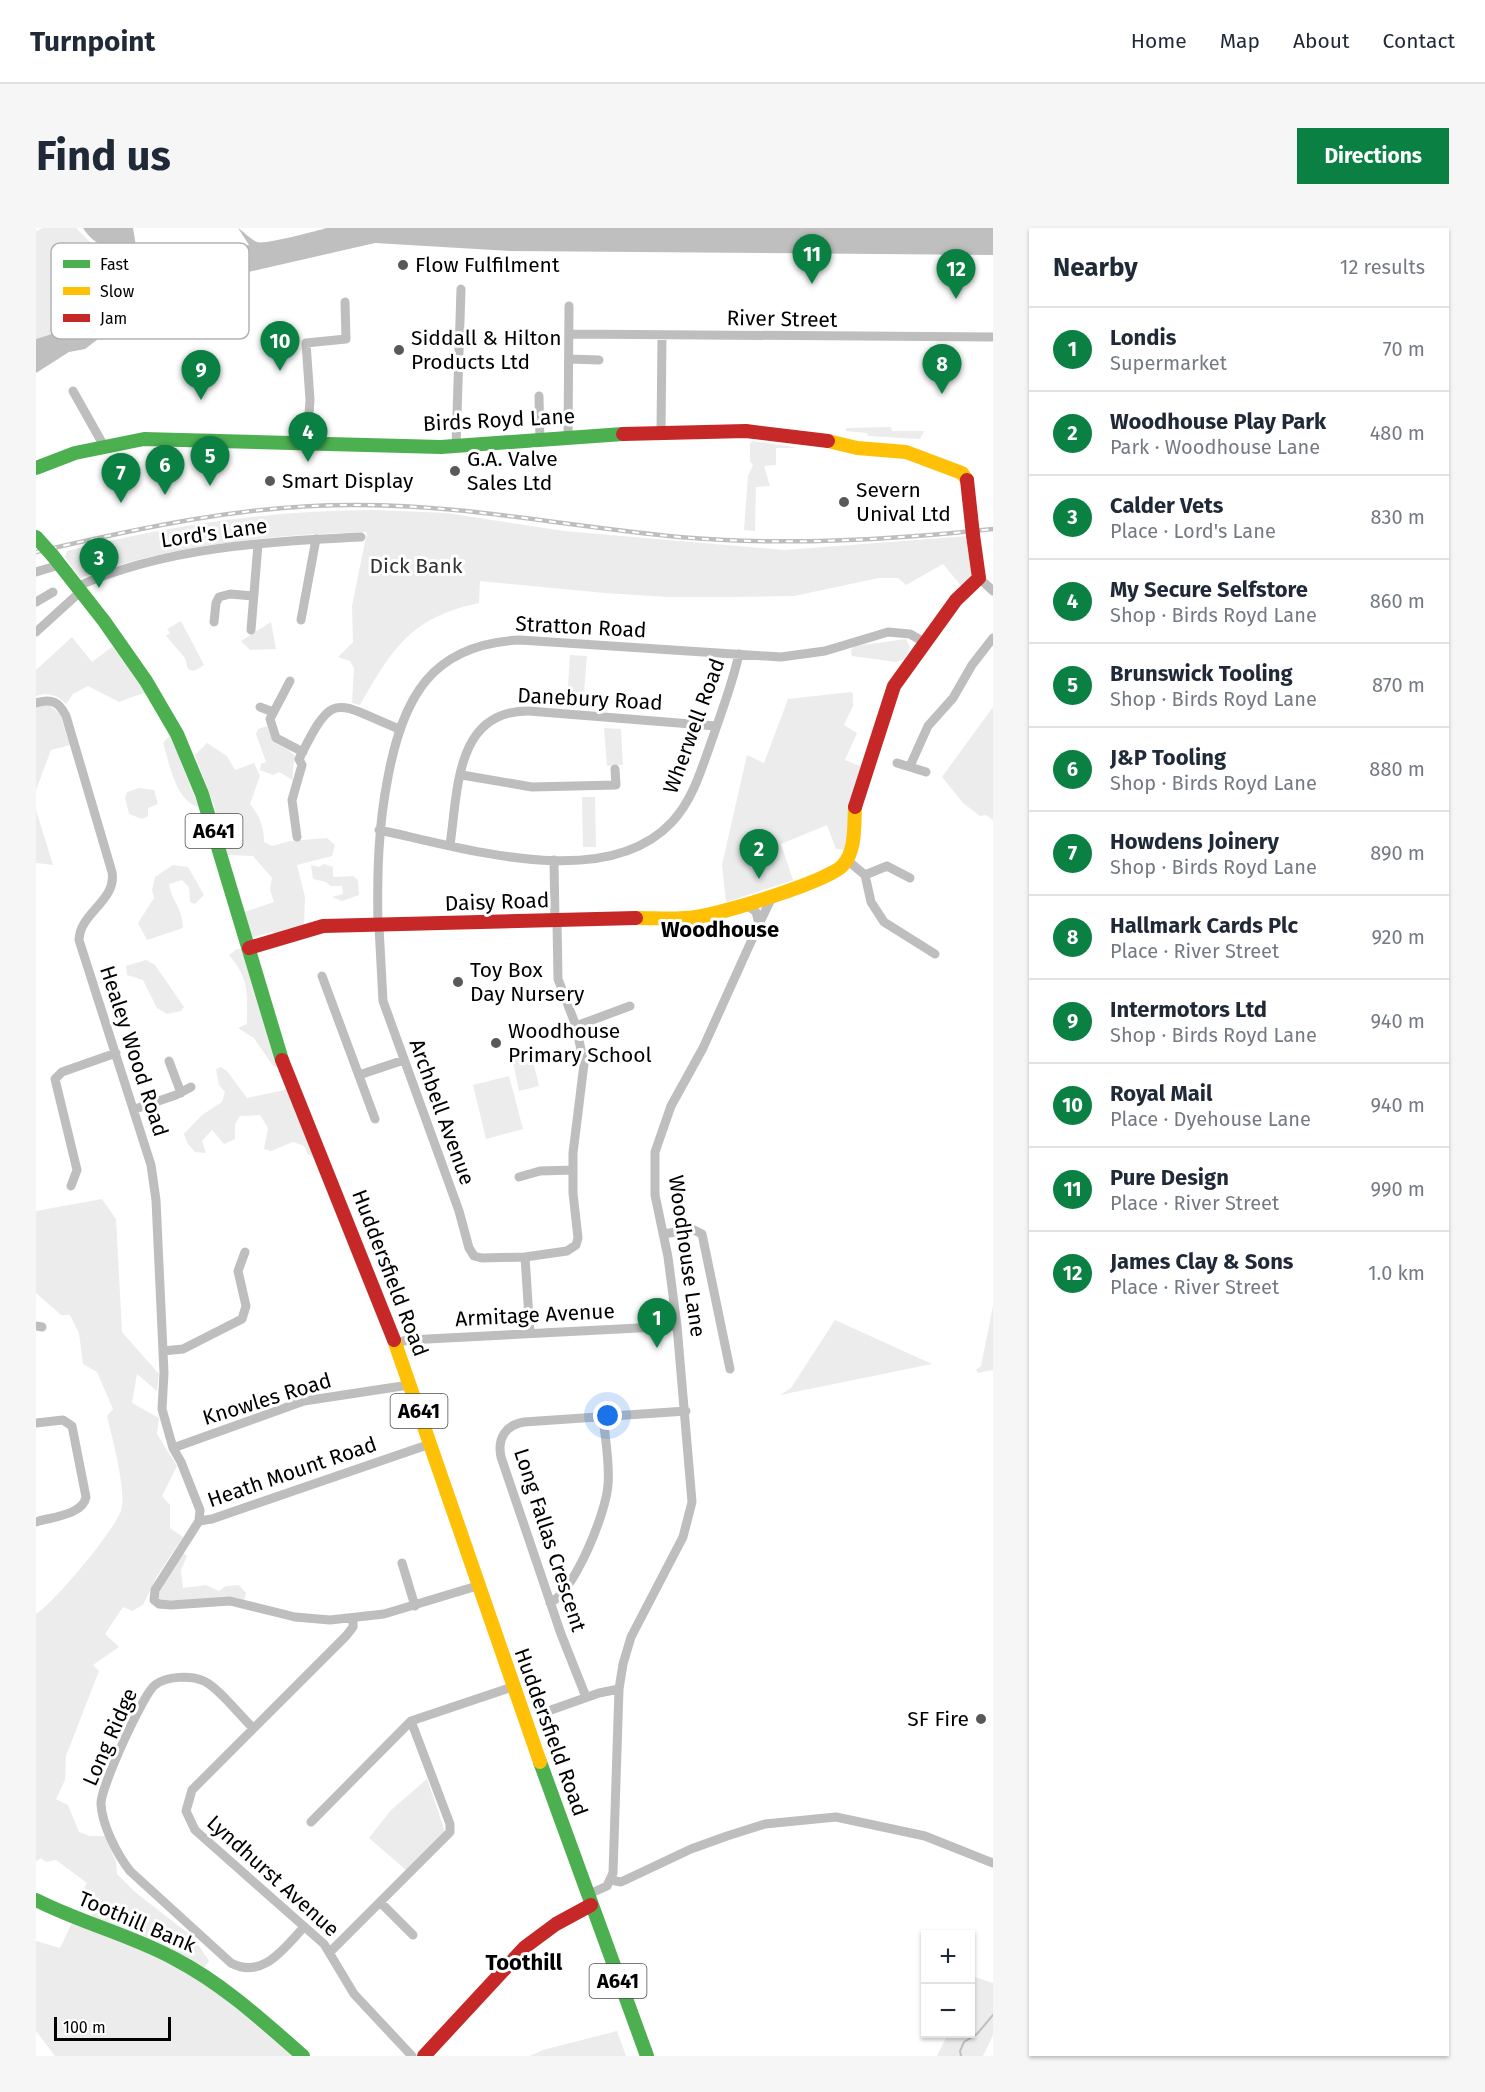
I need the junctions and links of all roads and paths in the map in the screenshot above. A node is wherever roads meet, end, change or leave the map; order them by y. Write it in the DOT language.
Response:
graph roads {
  1 [pos="461,289"];
  2 [pos="345,302"];
  3 [pos="569,306"];
  4 [pos="570,334"];
  5 [pos="662,335"];
  6 [pos="993,337"];
  7 [pos="570,359"];
  8 [pos="599,360"];
  9 [pos="73,391"];
  10 [pos="539,396"];
  11 [pos="661,433"];
  12 [pos="568,438"];
  13 [pos="540,441"];
  14 [pos="307,443"];
  15 [pos="104,446"];
  16 [pos="456,446"];
  17 [pos="36,468"];
  18 [pos="36,537"];
  19 [pos="361,537"];
  20 [pos="316,539"];
  21 [pos="258,544"];
  22 [pos="56,560"];
  23 [pos="36,572"];
  24 [pos="979,578"];
  25 [pos="78,590"];
  26 [pos="993,591"];
  27 [pos="53,592"];
  28 [pos="253,596"];
  29 [pos="36,602"];
  30 [pos="301,620"];
  31 [pos="214,622"];
  32 [pos="251,630"];
  33 [pos="36,632"];
  34 [pos="993,638"];
  35 [pos="924,642"];
  36 [pos="739,654"];
  37 [pos="290,681"];
  38 [pos="36,703"];
  39 [pos="260,707"];
  40 [pos="273,712"];
  41 [pos="716,726"];
  42 [pos="399,729"];
  43 [pos="303,752"];
  44 [pos="897,764"];
  45 [pos="910,766"];
  46 [pos="615,769"];
  47 [pos="926,772"];
  48 [pos="462,775"];
  49 [pos="379,830"];
  50 [pos="297,837"];
  51 [pos="450,845"];
  52 [pos="554,860"];
  53 [pos="847,860"];
  54 [pos="915,868"];
  55 [pos="865,875"];
  56 [pos="773,895"];
  57 [pos="747,904"];
  58 [pos="556,922"];
  59 [pos="759,924"];
  60 [pos="379,927"];
  61 [pos="249,948"];
  62 [pos="935,954"];
  63 [pos="322,976"];
  64 [pos="630,1006"];
  65 [pos="576,1026"];
  66 [pos="116,1053"];
  67 [pos="404,1060"];
  68 [pos="169,1061"];
  69 [pos="359,1075"];
  70 [pos="191,1087"];
  71 [pos="181,1093"];
  72 [pos="135,1109"];
  73 [pos="375,1119"];
  74 [pos="573,1170"];
  75 [pos="519,1176"];
  76 [pos="76,1184"];
  77 [pos="664,1234"];
  78 [pos="245,1252"];
  79 [pos="525,1257"];
  80 [pos="678,1326"];
  81 [pos="530,1333"];
  82 [pos="395,1343"];
  83 [pos="163,1351"];
  84 [pos="730,1369"];
  85 [pos="409,1385"];
  86 [pos="686,1411"];
  87 [pos="603,1416"];
  88 [pos="36,1424"];
  89 [pos="430,1444"];
  90 [pos="174,1450"];
  91 [pos="199,1521"];
  92 [pos="36,1522"];
  93 [pos="402,1563"];
  94 [pos="477,1586"];
  95 [pos="550,1603"];
  96 [pos="416,1606"];
  97 [pos="353,1619"];
  98 [pos="512,1687"];
  99 [pos="619,1689"];
  100 [pos="586,1697"];
  101 [pos="551,1710"];
  102 [pos="411,1722"];
  103 [pos="253,1728"];
  104 [pos="311,1822"];
  105 [pos="993,1863"];
  106 [pos="611,1880"];
  107 [pos="36,1900"];
  108 [pos="589,1900"];
  109 [pos="380,1902"];
  110 [pos="304,1927"];
  111 [pos="413,1935"];
  112 [pos="330,1952"];
  113 [pos="303,2056"];
  114 [pos="412,2056"];
  115 [pos="424,2056"];
  116 [pos="647,2056"];
  1 -- 16 [label="street"];
  2 -- 14 [label="street"];
  3 -- 4 [label="street"];
  4 -- 5 [label="street, River Street"];
  4 -- 7 [label="street"];
  5 -- 6 [label="street, River Street"];
  5 -- 11 [label="street"];
  7 -- 8 [label="street"];
  7 -- 12 [label="street"];
  9 -- 15 [label="street"];
  10 -- 13 [label="street"];
  11 -- 12 [label="street, Birds Royd Lane"];
  11 -- 24 [label="street, Birds Royd Lane, bridge"];
  12 -- 13 [label="street, Birds Royd Lane"];
  13 -- 16 [label="street, Birds Royd Lane"];
  14 -- 15 [label="street, Birds Royd Lane"];
  14 -- 16 [label="street, Birds Royd Lane"];
  15 -- 17 [label="street, Birds Royd Lane"];
  18 -- 22 [label="street, Huddersfield Road / A641, bridge"];
  19 -- 20 [label="street, Lord's Lane"];
  20 -- 21 [label="street, Lord's Lane"];
  20 -- 30 [label="street"];
  21 -- 25 [label="street, Lord's Lane"];
  21 -- 28 [label="street"];
  22 -- 23 [label="street"];
  22 -- 25 [label="street, Huddersfield Road / A641"];
  24 -- 26 [label="street"];
  24 -- 35 [label="street"];
  25 -- 33 [label="street"];
  25 -- 61 [label="street, Huddersfield Road / A641"];
  27 -- 29 [label="street"];
  28 -- 31 [label="street"];
  28 -- 32 [label="street"];
  34 -- 45 [label="street"];
  35 -- 36 [label="street, Stratton Road"];
  35 -- 53 [label="street"];
  36 -- 41 [label="street, Wherwell Road"];
  36 -- 42 [label="street, Stratton Road"];
  37 -- 40 [label="street"];
  38 -- 66 [label="street, Healey Wood Road"];
  39 -- 40 [label="street"];
  40 -- 43 [label="street"];
  41 -- 48 [label="street, Danebury Road"];
  41 -- 52 [label="street, Wherwell Road"];
  42 -- 43 [label="street"];
  42 -- 49 [label="street, Stratton Road"];
  43 -- 50 [label="street"];
  44 -- 45 [label="street"];
  45 -- 47 [label="street"];
  46 -- 48 [label="street"];
  48 -- 51 [label="street, Danebury Road"];
  49 -- 51 [label="street, Wherwell Road"];
  49 -- 60 [label="street, Stratton Road"];
  51 -- 52 [label="street, Wherwell Road"];
  52 -- 58 [label="street"];
  53 -- 55 [label="street"];
  53 -- 56 [label="street"];
  54 -- 55 [label="street"];
  55 -- 62 [label="street"];
  56 -- 57 [label="street"];
  56 -- 59 [label="street, Woodhouse Lane"];
  57 -- 58 [label="street, Daisy Road"];
  57 -- 59 [label="street"];
  58 -- 60 [label="street, Daisy Road"];
  58 -- 65 [label="street"];
  59 -- 77 [label="street, Woodhouse Lane"];
  60 -- 61 [label="street, Daisy Road"];
  60 -- 67 [label="street, Archbell Avenue"];
  61 -- 82 [label="street, Huddersfield Road / A641"];
  63 -- 69 [label="street"];
  64 -- 65 [label="street"];
  65 -- 74 [label="street"];
  66 -- 72 [label="street, Healey Wood Road"];
  66 -- 76 [label="street"];
  67 -- 69 [label="street"];
  67 -- 79 [label="street, Archbell Avenue"];
  68 -- 71 [label="street"];
  69 -- 73 [label="street"];
  70 -- 71 [label="street"];
  71 -- 72 [label="street"];
  72 -- 83 [label="street, Healey Wood Road"];
  74 -- 75 [label="street"];
  74 -- 79 [label="street, Archbell Avenue"];
  77 -- 80 [label="street, Woodhouse Lane"];
  77 -- 84 [label="street"];
  78 -- 83 [label="street"];
  79 -- 81 [label="street"];
  80 -- 81 [label="street, Armitage Avenue"];
  80 -- 86 [label="street, Woodhouse Lane"];
  81 -- 82 [label="street, Armitage Avenue"];
  82 -- 85 [label="street, Huddersfield Road / A641"];
  83 -- 90 [label="street, Healey Wood Road"];
  85 -- 89 [label="street, Huddersfield Road / A641"];
  85 -- 90 [label="street, Knowles Road"];
  86 -- 87 [label="street, Long Fallas Crescent"];
  86 -- 99 [label="street, Woodhouse Lane"];
  87 -- 95 [label="street"];
  87 -- 95 [label="street, Long Fallas Crescent"];
  88 -- 92 [label="street"];
  89 -- 91 [label="street, Heath Mount Road"];
  89 -- 94 [label="street, Huddersfield Road / A641"];
  90 -- 91 [label="street, Healey Wood Road"];
  91 -- 97 [label="street"];
  93 -- 96 [label="street"];
  94 -- 96 [label="street"];
  94 -- 98 [label="street, Huddersfield Road / A641"];
  95 -- 100 [label="street, Long Fallas Crescent"];
  96 -- 97 [label="street"];
  97 -- 103 [label="street, Lyndhurst Avenue"];
  98 -- 102 [label="street"];
  98 -- 108 [label="street, Huddersfield Road / A641"];
  99 -- 100 [label="street"];
  99 -- 106 [label="street, Woodhouse Lane"];
  100 -- 101 [label="street"];
  102 -- 104 [label="street"];
  102 -- 109 [label="street"];
  103 -- 110 [label="street, Lyndhurst Avenue"];
  103 -- 110 [label="street, Long Ridge"];
  105 -- 106 [label="street"];
  106 -- 108 [label="street"];
  107 -- 113 [label="street, Toothill Bank"];
  108 -- 115 [label="street"];
  108 -- 116 [label="street, Huddersfield Road / A641"];
  109 -- 111 [label="street"];
  109 -- 112 [label="street"];
  110 -- 112 [label="street, Lyndhurst Avenue"];
  112 -- 114 [label="street, Lyndhurst Avenue"];
}
